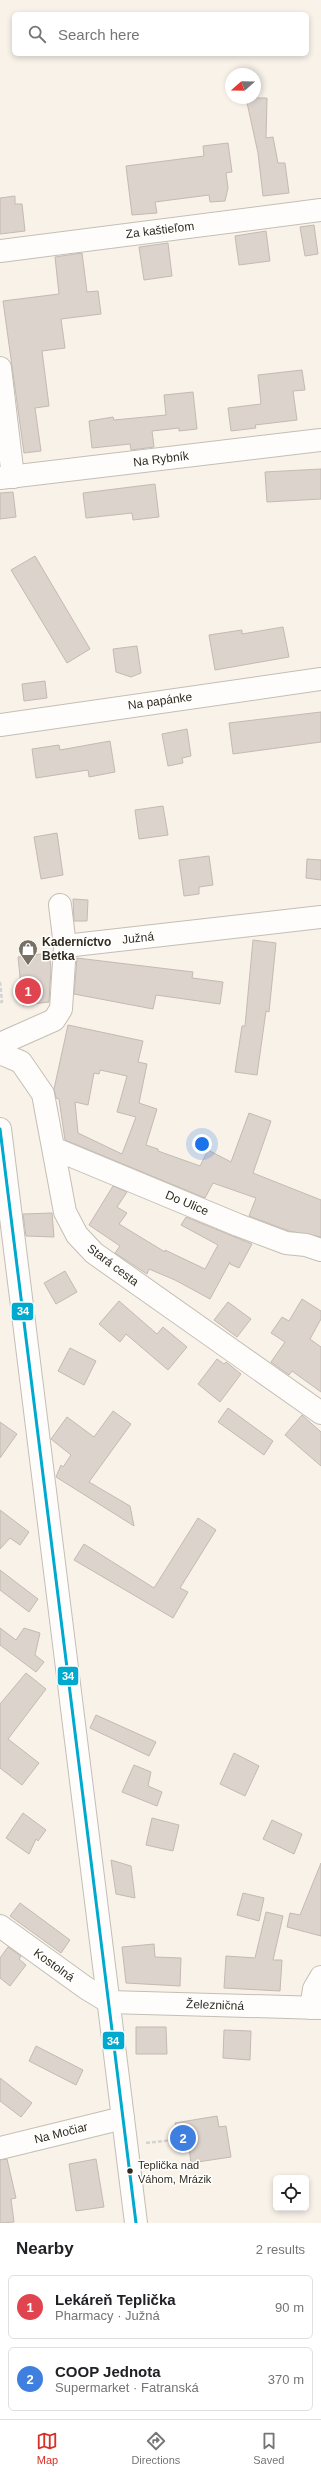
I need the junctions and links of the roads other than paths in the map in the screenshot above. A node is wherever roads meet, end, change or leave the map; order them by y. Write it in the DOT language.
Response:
graph roads {
  1 [pos="321,210"];
  2 [pos="0,251"];
  3 [pos="0,368"];
  4 [pos="321,440"];
  5 [pos="6,478"];
  6 [pos="321,679"];
  7 [pos="0,725"];
  8 [pos="60,905"];
  9 [pos="321,917"];
  10 [pos="65,946"];
  11 [pos="0,1044"];
  12 [pos="0,1052"];
  13 [pos="0,1129"];
  14 [pos="55,1149"];
  15 [pos="321,1250"];
  16 [pos="321,1413"];
  17 [pos="0,1926"];
  18 [pos="321,1977"];
  19 [pos="109,2002"];
  20 [pos="316,2008"];
  21 [pos="122,2118"];
  22 [pos="0,2148"];
  23 [pos="136,2223"];
  1 -- 2 [label="street, Za kaštieľom"];
  3 -- 5 [label="street"];
  4 -- 5 [label="street, Na Rybník"];
  6 -- 7 [label="street, Na papánke"];
  8 -- 10 [label="street"];
  9 -- 10 [label="street, Južná"];
  10 -- 11 [label="street"];
  12 -- 14 [label="street, Stará cesta"];
  13 -- 19 [label="street"];
  14 -- 15 [label="street, Do Ulice"];
  14 -- 16 [label="street, Stará cesta"];
  17 -- 19 [label="street, Kostolná"];
  18 -- 20 [label="street"];
  19 -- 20 [label="street, Železničná"];
  19 -- 21 [label="street"];
  21 -- 22 [label="street, Na Močiar"];
  21 -- 23 [label="street"];
}
